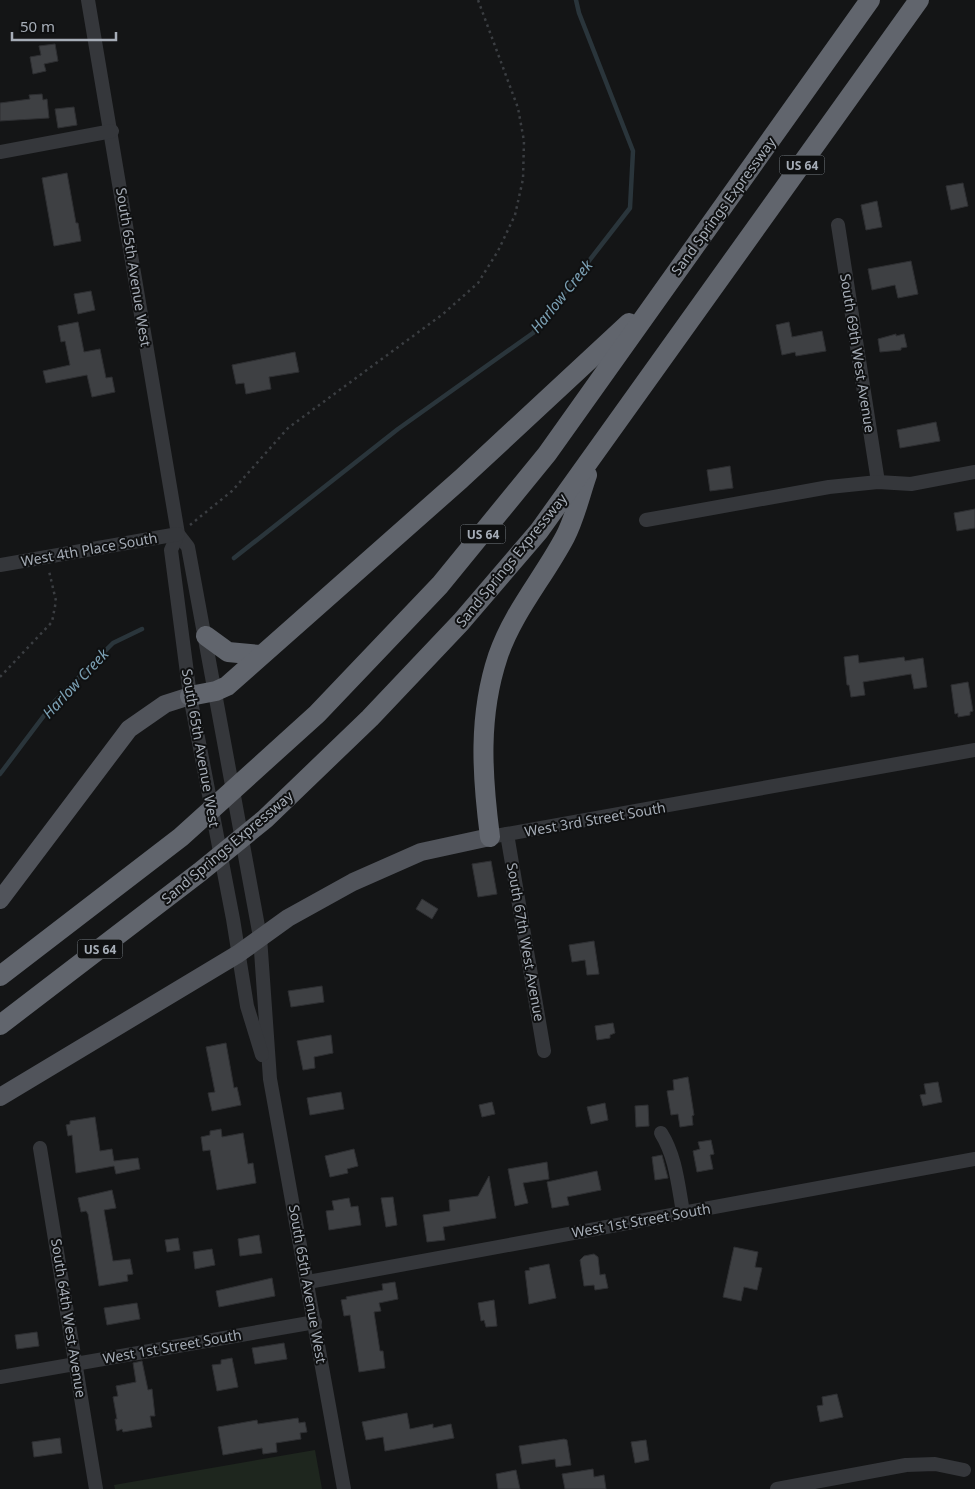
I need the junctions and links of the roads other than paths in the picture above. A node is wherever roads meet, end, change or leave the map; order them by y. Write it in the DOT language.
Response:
graph roads {
  1 [pos="88,0"];
  2 [pos="870,0"];
  3 [pos="919,0"];
  4 [pos="112,132"];
  5 [pos="0,152"];
  6 [pos="838,224"];
  7 [pos="661,293"];
  8 [pos="594,454"];
  9 [pos="975,472"];
  10 [pos="878,482"];
  11 [pos="646,520"];
  12 [pos="178,534"];
  13 [pos="0,565"];
  14 [pos="206,636"];
  15 [pos="260,655"];
  16 [pos="216,691"];
  17 [pos="190,696"];
  18 [pos="975,750"];
  19 [pos="498,835"];
  20 [pos="0,900"];
  21 [pos="260,937"];
  22 [pos="238,954"];
  23 [pos="0,976"];
  24 [pos="0,1025"];
  25 [pos="544,1051"];
  26 [pos="270,1080"];
  27 [pos="0,1097"];
  28 [pos="661,1133"];
  29 [pos="40,1148"];
  30 [pos="975,1160"];
  31 [pos="683,1212"];
  32 [pos="308,1282"];
  33 [pos="316,1322"];
  34 [pos="76,1363"];
  35 [pos="0,1377"];
  36 [pos="964,1470"];
  37 [pos="96,1489"];
  38 [pos="344,1489"];
  39 [pos="777,1489"];
  1 -- 4 [label="street, South 65th Avenue West"];
  2 -- 7 [label="highway, Sand Springs Expressway / US 64"];
  3 -- 8 [label="highway, Sand Springs Expressway / US 64"];
  4 -- 5 [label="street"];
  4 -- 12 [label="street, South 65th Avenue West"];
  6 -- 10 [label="street, South 69th West Avenue"];
  7 -- 15 [label="highway"];
  7 -- 23 [label="highway, Sand Springs Expressway / US 64"];
  8 -- 19 [label="highway"];
  8 -- 24 [label="highway, Sand Springs Expressway / US 64"];
  9 -- 10 [label="street"];
  10 -- 11 [label="street"];
  12 -- 13 [label="street, West 4th Place South"];
  12 -- 14 [label="street, South 65th Avenue West"];
  12 -- 17 [label="street, South 65th Avenue West"];
  14 -- 15 [label="highway"];
  14 -- 16 [label="street, South 65th Avenue West"];
  15 -- 16 [label="highway"];
  16 -- 17 [label="highway"];
  16 -- 21 [label="street, South 65th Avenue West"];
  17 -- 20 [label="main road"];
  17 -- 22 [label="street, South 65th Avenue West"];
  18 -- 19 [label="street, West 3rd Street South"];
  19 -- 21 [label="main road, West 3rd Street South"];
  19 -- 25 [label="street, South 67th West Avenue"];
  21 -- 22 [label="main road, West 3rd Street South"];
  21 -- 26 [label="street, South 65th Avenue West"];
  22 -- 26 [label="street, South 65th Avenue West"];
  22 -- 27 [label="main road, West 3rd Street South"];
  26 -- 32 [label="street, South 65th Avenue West"];
  28 -- 31 [label="street"];
  29 -- 34 [label="street, South 64th West Avenue"];
  30 -- 31 [label="street, West 1st Street South"];
  31 -- 32 [label="street, West 1st Street South"];
  32 -- 33 [label="street, South 65th Avenue West"];
  33 -- 34 [label="street, West 1st Street South"];
  33 -- 38 [label="street, South 65th Avenue West"];
  34 -- 35 [label="street, West 1st Street South"];
  34 -- 37 [label="street, South 64th West Avenue"];
  36 -- 39 [label="street"];
}
